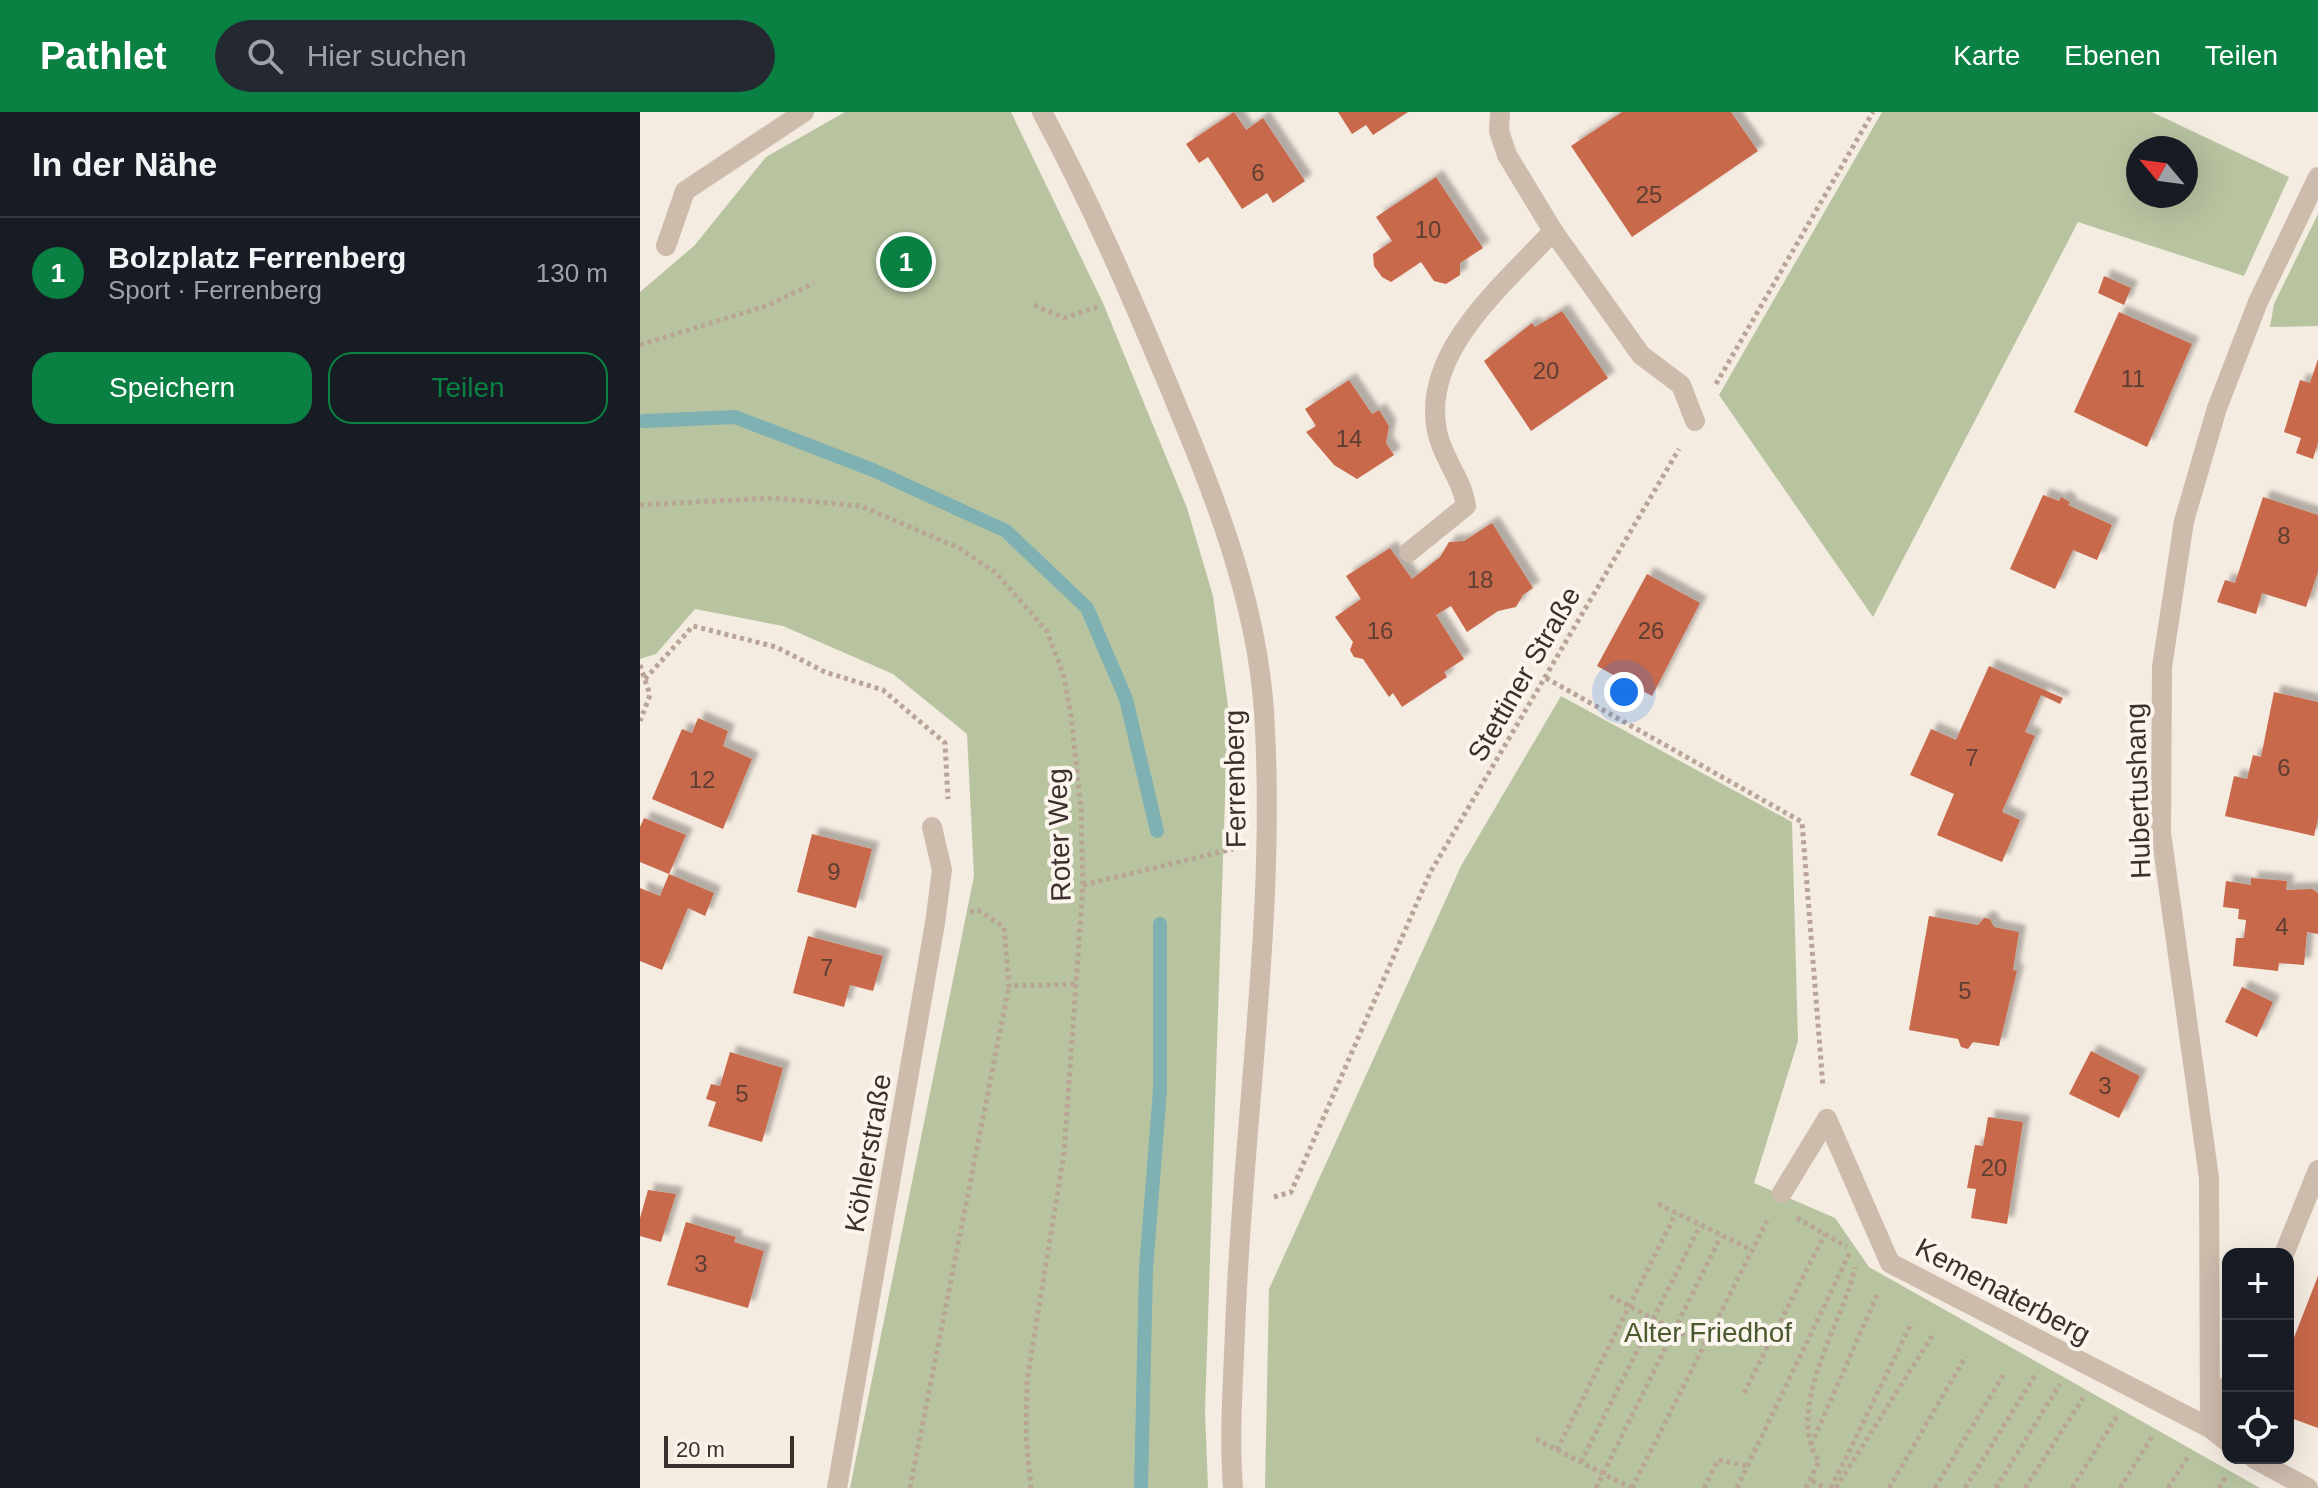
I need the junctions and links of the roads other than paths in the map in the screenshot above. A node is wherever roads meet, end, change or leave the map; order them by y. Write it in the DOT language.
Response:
graph roads {
  1 [pos="804,112"];
  2 [pos="1042,112"];
  3 [pos="1500,112"];
  4 [pos="2318,177"];
  5 [pos="1553,231"];
  6 [pos="666,246"];
  7 [pos="1695,421"];
  8 [pos="1409,552"];
  9 [pos="932,827"];
  10 [pos="2318,1170"];
  11 [pos="1779,1199"];
  12 [pos="2286,1248"];
  13 [pos="2225,1392"];
  14 [pos="2210,1428"];
  15 [pos="2222,1437"];
  16 [pos="2264,1464"];
  17 [pos="837,1488"];
  18 [pos="1233,1488"];
  19 [pos="2308,1488"];
  1 -- 6 [label="street"];
  2 -- 18 [label="street, Ferrenberg"];
  3 -- 5 [label="street"];
  4 -- 14 [label="street, Hubertushang"];
  5 -- 7 [label="street"];
  5 -- 8 [label="street"];
  9 -- 17 [label="street, Köhlerstraße"];
  10 -- 12 [label="street"];
  11 -- 14 [label="street, Kemenaterberg"];
  13 -- 14 [label="street"];
  14 -- 15 [label="street, Kemenaterberg"];
  16 -- 19 [label="street"];
}
